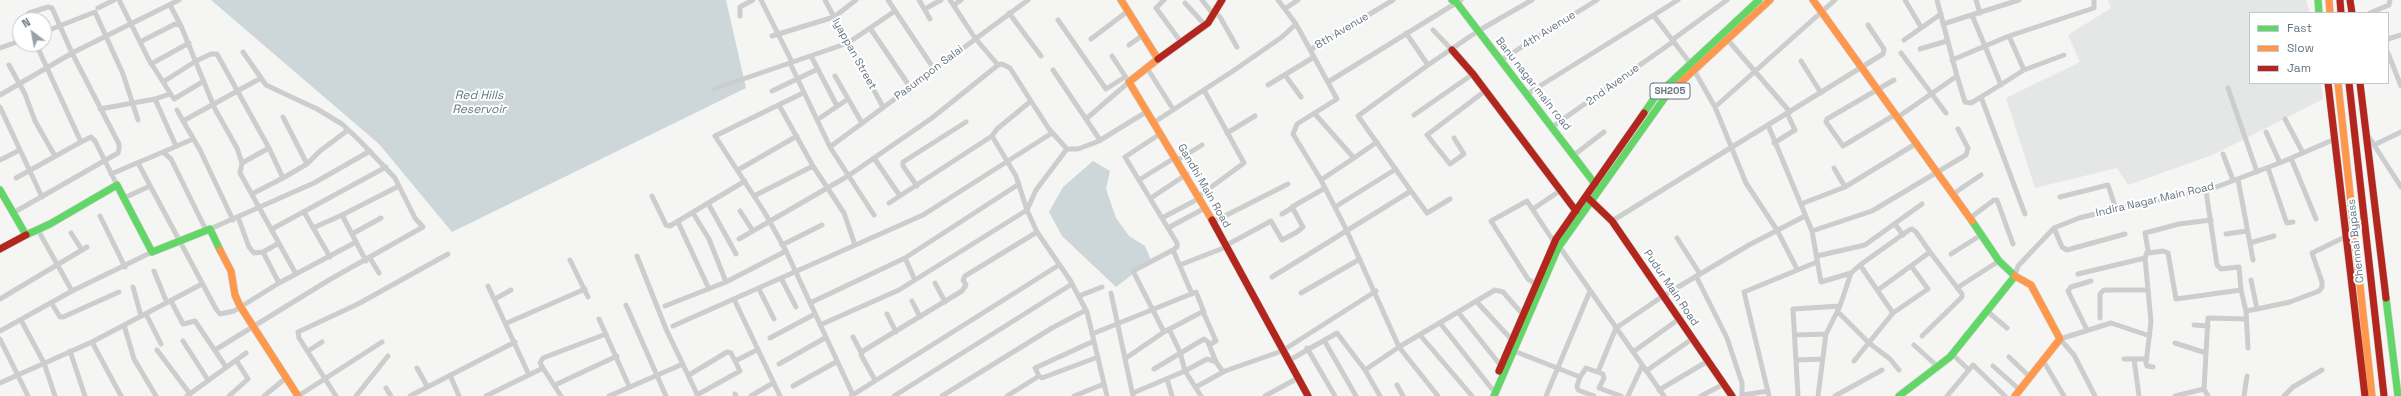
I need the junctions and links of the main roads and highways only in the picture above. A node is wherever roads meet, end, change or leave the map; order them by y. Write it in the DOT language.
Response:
graph roads {
  1 [pos="1121,0"];
  2 [pos="1222,0"];
  3 [pos="1770,0"];
  4 [pos="1813,0"];
  5 [pos="2318,0"];
  6 [pos="2329,0"];
  7 [pos="2340,0"];
  8 [pos="2350,0"];
  9 [pos="1457,1"];
  10 [pos="1757,1"];
  11 [pos="2319,12"];
  12 [pos="2330,12"];
  13 [pos="2341,12"];
  14 [pos="2352,12"];
  15 [pos="1452,50"];
  16 [pos="1158,59"];
  17 [pos="1691,66"];
  18 [pos="2328,84"];
  19 [pos="2338,84"];
  20 [pos="2349,84"];
  21 [pos="2360,84"];
  22 [pos="1595,184"];
  23 [pos="0,190"];
  24 [pos="1589,199"];
  25 [pos="1576,211"];
  26 [pos="26,235"];
  27 [pos="1557,244"];
  28 [pos="0,250"];
  29 [pos="2014,276"];
  30 [pos="1525,317"];
  31 [pos="1492,394"];
  32 [pos="298,396"];
  33 [pos="1308,396"];
  34 [pos="1732,396"];
  35 [pos="1899,396"];
  36 [pos="2015,396"];
  37 [pos="2365,396"];
  38 [pos="2372,396"];
  39 [pos="2384,396"];
  40 [pos="2398,396"];
  1 -- 16 [label="main road"];
  2 -- 16 [label="main road"];
  3 -- 17 [label="main road, SH205"];
  4 -- 29 [label="main road"];
  5 -- 11 [label="main road"];
  6 -- 12 [label="main road"];
  7 -- 13 [label="main road"];
  8 -- 14 [label="main road"];
  9 -- 22 [label="main road, Banu nagar main road"];
  10 -- 17 [label="main road"];
  15 -- 25 [label="main road"];
  16 -- 33 [label="main road, Gandhi Main Road"];
  17 -- 22 [label="main road"];
  17 -- 24 [label="main road, SH205"];
  18 -- 37 [label="main road"];
  19 -- 38 [label="main road, Chennai Bypass"];
  20 -- 39 [label="main road, Chennai Bypass"];
  21 -- 40 [label="main road"];
  22 -- 24 [label="main road"];
  23 -- 26 [label="main road"];
  24 -- 25 [label="main road"];
  24 -- 27 [label="main road, SH205"];
  24 -- 34 [label="main road, Pudur Main Road"];
  25 -- 27 [label="main road"];
  26 -- 28 [label="main road"];
  26 -- 32 [label="main road"];
  27 -- 30 [label="main road"];
  29 -- 35 [label="main road"];
  29 -- 36 [label="main road"];
  30 -- 31 [label="main road"];
  30 -- 31 [label="main road"];
}
